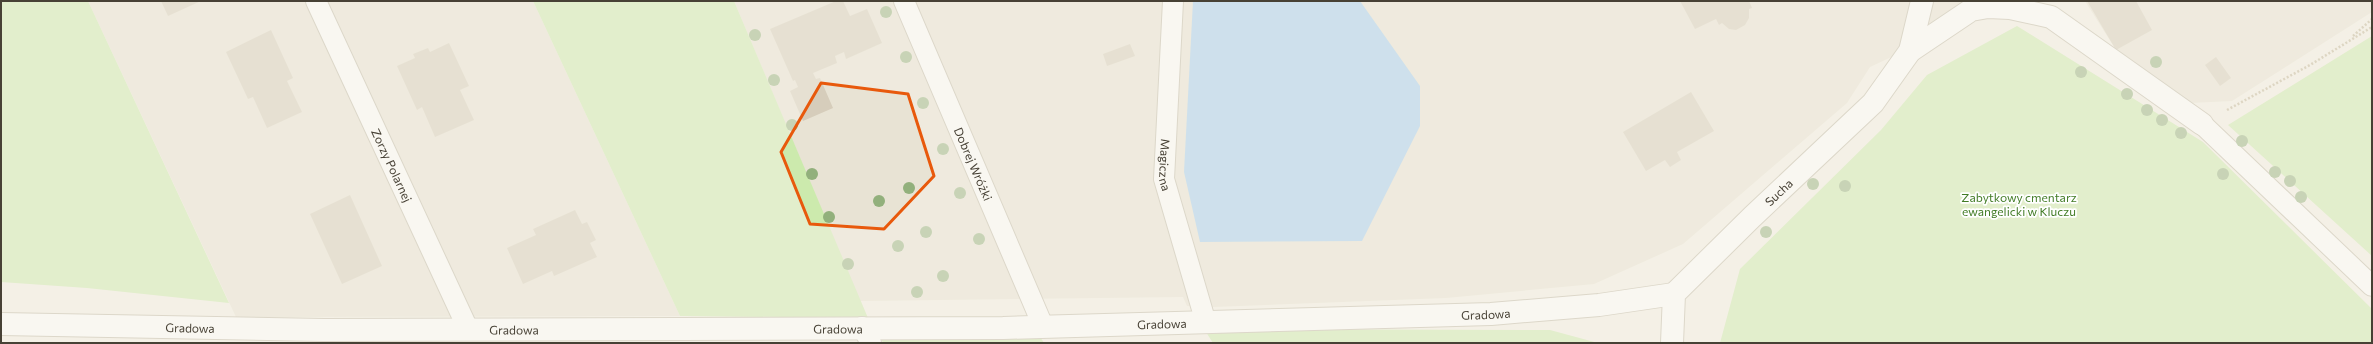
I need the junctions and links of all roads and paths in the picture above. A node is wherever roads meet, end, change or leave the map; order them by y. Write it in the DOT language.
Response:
graph roads {
  1 [pos="316,1"];
  2 [pos="904,1"];
  3 [pos="1173,1"];
  4 [pos="1922,1"];
  5 [pos="2048,9"];
  6 [pos="2372,19"];
  7 [pos="2372,27"];
  8 [pos="2350,40"];
  9 [pos="1910,51"];
  10 [pos="2202,124"];
  11 [pos="2372,286"];
  12 [pos="1674,294"];
  13 [pos="1206,323"];
  14 [pos="1,324"];
  15 [pos="1043,326"];
  16 [pos="468,329"];
  17 [pos="866,335"];
  18 [pos="1672,343"];
  1 -- 16 [label="lane, Zorzy Polarnej"];
  2 -- 15 [label="lane, Dobrej Wróżki"];
  3 -- 13 [label="lane, Magiczna"];
  4 -- 9 [label="street"];
  5 -- 9 [label="street"];
  5 -- 10 [label="street"];
  6 -- 8 [label="path"];
  7 -- 8 [label="path"];
  8 -- 10 [label="path"];
  9 -- 12 [label="street, Sucha"];
  10 -- 11 [label="lane"];
  12 -- 13 [label="street, Gradowa"];
  12 -- 18 [label="street"];
  13 -- 15 [label="street, Gradowa"];
  14 -- 16 [label="street, Gradowa"];
  15 -- 17 [label="street, Gradowa"];
  16 -- 17 [label="street, Gradowa"];
}
